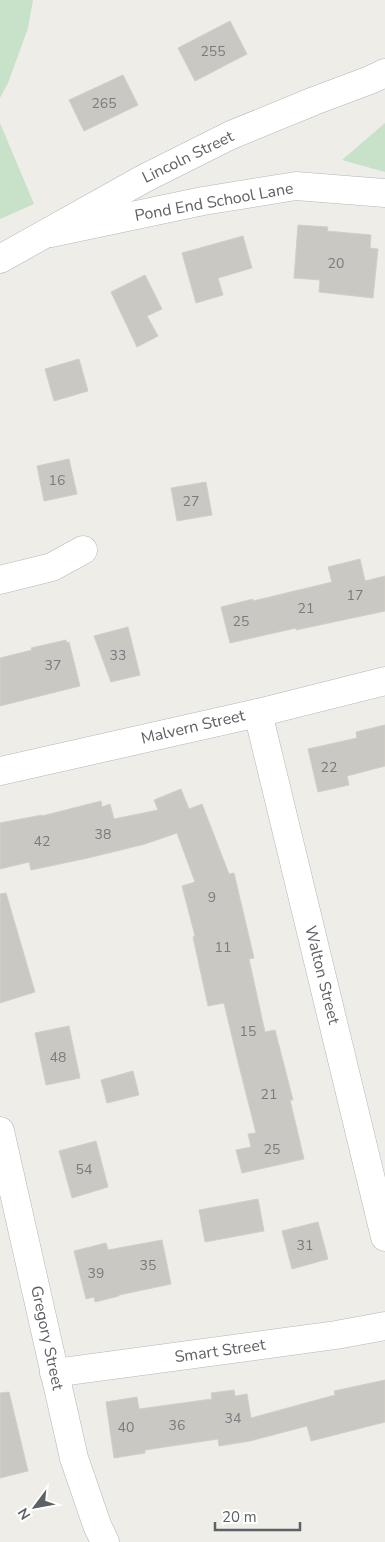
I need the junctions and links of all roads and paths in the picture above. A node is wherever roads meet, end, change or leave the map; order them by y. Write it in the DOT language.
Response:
graph roads {
  1 [pos="385,73"];
  2 [pos="385,194"];
  3 [pos="45,234"];
  4 [pos="0,260"];
  5 [pos="83,550"];
  6 [pos="0,580"];
  7 [pos="385,682"];
  8 [pos="258,713"];
  9 [pos="0,771"];
  10 [pos="0,1131"];
  11 [pos="385,1237"];
  12 [pos="385,1326"];
  13 [pos="54,1373"];
  14 [pos="105,1542"];
  1 -- 3 [label="street, Lincoln Street"];
  2 -- 3 [label="street, Pond End School Lane"];
  3 -- 4 [label="street, Lincoln Street"];
  5 -- 6 [label="street"];
  7 -- 8 [label="street, Malvern Street"];
  8 -- 9 [label="street, Malvern Street"];
  8 -- 11 [label="street, Walton Street"];
  10 -- 13 [label="street, Gregory Street"];
  12 -- 13 [label="street, Smart Street"];
  13 -- 14 [label="street, Gregory Street"];
}
